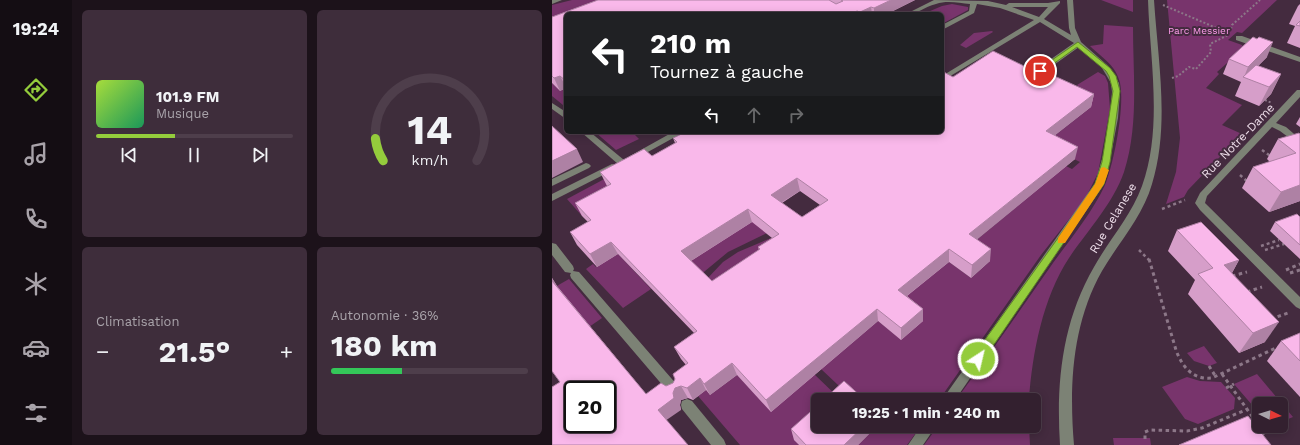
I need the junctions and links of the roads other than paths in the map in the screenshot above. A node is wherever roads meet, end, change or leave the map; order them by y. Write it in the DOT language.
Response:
graph roads {
  1 [pos="559,0"];
  2 [pos="948,0"];
  3 [pos="953,0"];
  4 [pos="1070,0"];
  5 [pos="1150,0"];
  6 [pos="552,2"];
  7 [pos="974,2"];
  8 [pos="1059,2"];
  9 [pos="988,4"];
  10 [pos="913,12"];
  11 [pos="1040,19"];
  12 [pos="944,27"];
  13 [pos="1236,36"];
  14 [pos="1078,44"];
  15 [pos="1300,60"];
  16 [pos="944,78"];
  17 [pos="1027,80"];
  18 [pos="1300,92"];
  19 [pos="552,105"];
  20 [pos="564,114"];
  21 [pos="1271,124"];
  22 [pos="587,134"];
  23 [pos="676,134"];
  24 [pos="1300,143"];
  25 [pos="621,162"];
  26 [pos="586,166"];
  27 [pos="552,183"];
  28 [pos="552,198"];
  29 [pos="552,247"];
  30 [pos="1300,304"];
  31 [pos="674,390"];
  32 [pos="953,393"];
  33 [pos="687,405"];
  34 [pos="924,433"];
  35 [pos="719,445"];
  36 [pos="915,445"];
  37 [pos="1067,445"];
  1 -- 6 [label="street"];
  2 -- 10 [label="street"];
  3 -- 7 [label="street"];
  4 -- 14 [label="street"];
  5 -- 37 [label="street, Rue Celanese"];
  7 -- 9 [label="street"];
  7 -- 12 [label="street"];
  8 -- 9 [label="street"];
  8 -- 11 [label="street"];
  9 -- 11 [label="street"];
  11 -- 14 [label="street"];
  11 -- 16 [label="street"];
  13 -- 15 [label="street"];
  14 -- 17 [label="street"];
  14 -- 32 [label="street"];
  18 -- 21 [label="street, Rue Notre-Dame"];
  19 -- 20 [label="street"];
  21 -- 24 [label="street"];
  21 -- 30 [label="street, Rue Notre-Dame"];
  22 -- 25 [label="street"];
  23 -- 25 [label="street"];
  25 -- 28 [label="street"];
  26 -- 27 [label="street"];
  29 -- 31 [label="street"];
  33 -- 35 [label="street"];
  34 -- 36 [label="street"];
}
